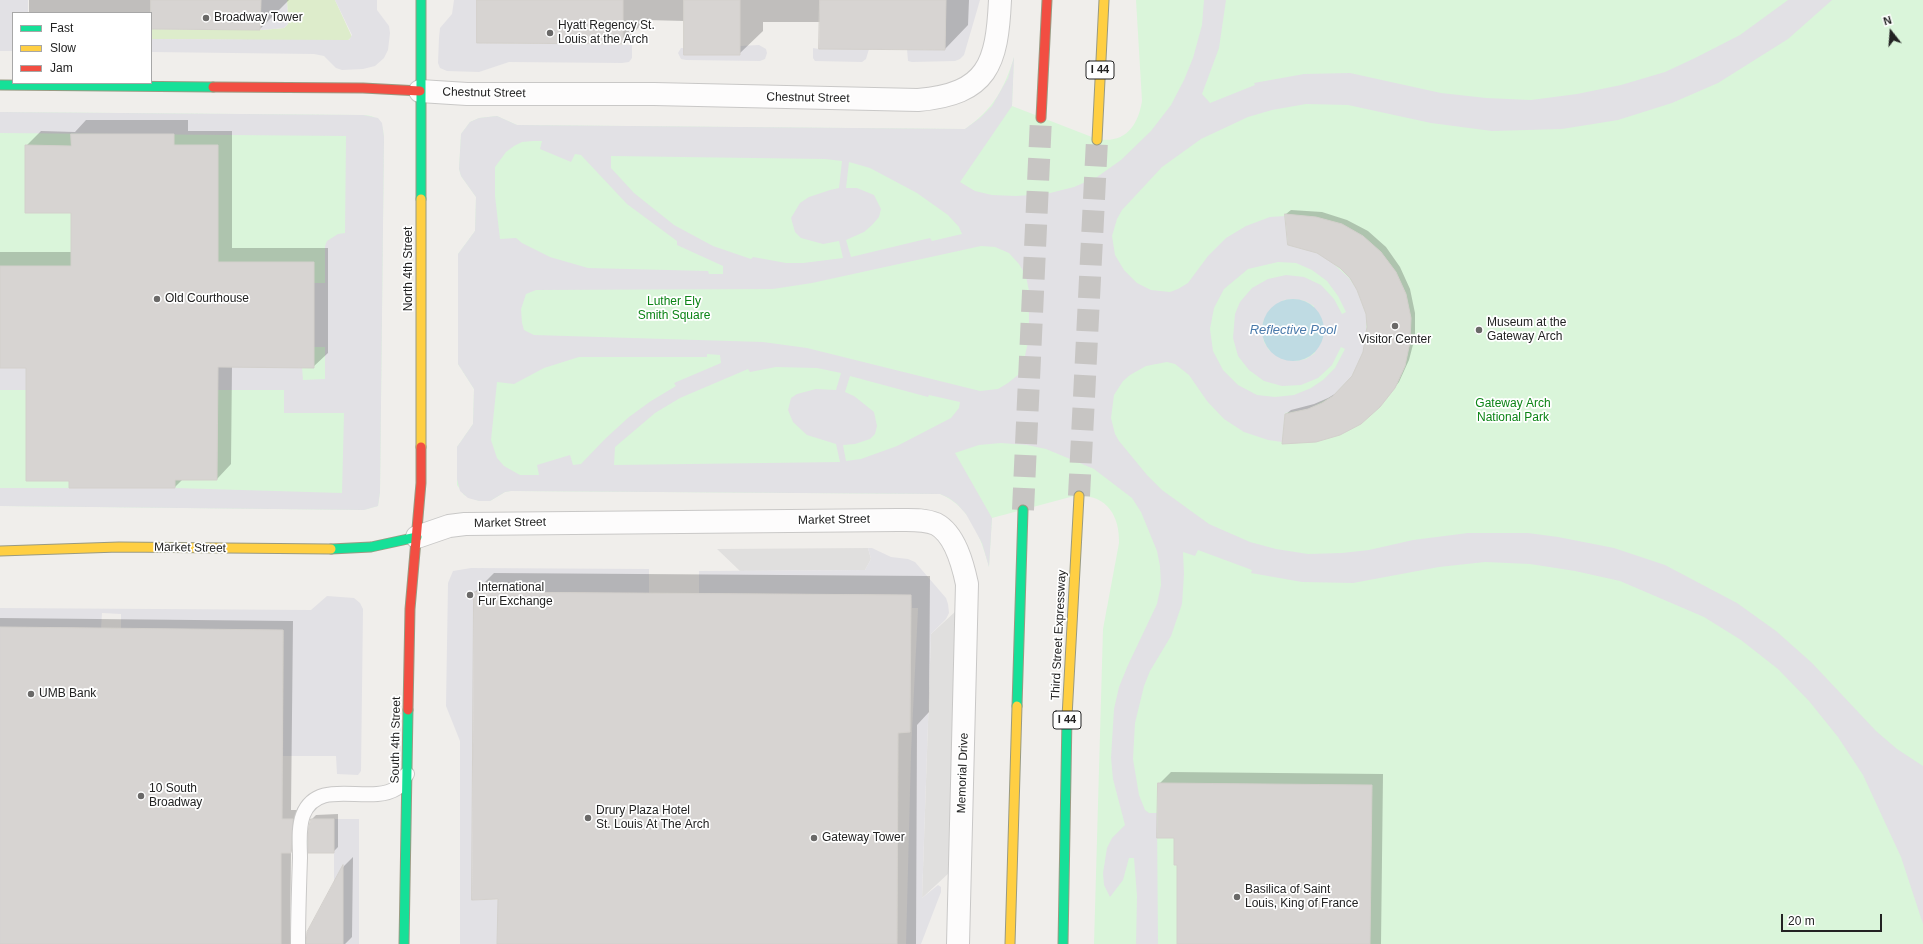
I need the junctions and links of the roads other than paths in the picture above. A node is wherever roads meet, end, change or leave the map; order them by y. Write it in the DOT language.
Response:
graph roads {
  1 [pos="421,0"];
  2 [pos="1000,0"];
  3 [pos="1047,0"];
  4 [pos="1104,0"];
  5 [pos="0,85"];
  6 [pos="420,91"];
  7 [pos="1042,118"];
  8 [pos="1097,140"];
  9 [pos="1078,496"];
  10 [pos="1023,510"];
  11 [pos="417,537"];
  12 [pos="0,550"];
  13 [pos="967,602"];
  14 [pos="407,774"];
  15 [pos="298,944"];
  16 [pos="404,944"];
  17 [pos="958,944"];
  18 [pos="1010,944"];
  19 [pos="1063,944"];
  1 -- 6 [label="main road, North 4th Street"];
  2 -- 6 [label="street, Chestnut Street"];
  3 -- 7 [label="main road"];
  4 -- 8 [label="main road, I 44"];
  5 -- 6 [label="main road, Chestnut Street"];
  6 -- 11 [label="main road, North 4th Street"];
  9 -- 19 [label="main road, Third Street Expressway / I 44"];
  10 -- 18 [label="main road"];
  11 -- 12 [label="main road, Market Street"];
  11 -- 13 [label="street, Market Street"];
  11 -- 14 [label="main road, South 4th Street"];
  13 -- 17 [label="street, Memorial Drive"];
  14 -- 15 [label="lane"];
  14 -- 16 [label="main road, South 4th Street"];
}
